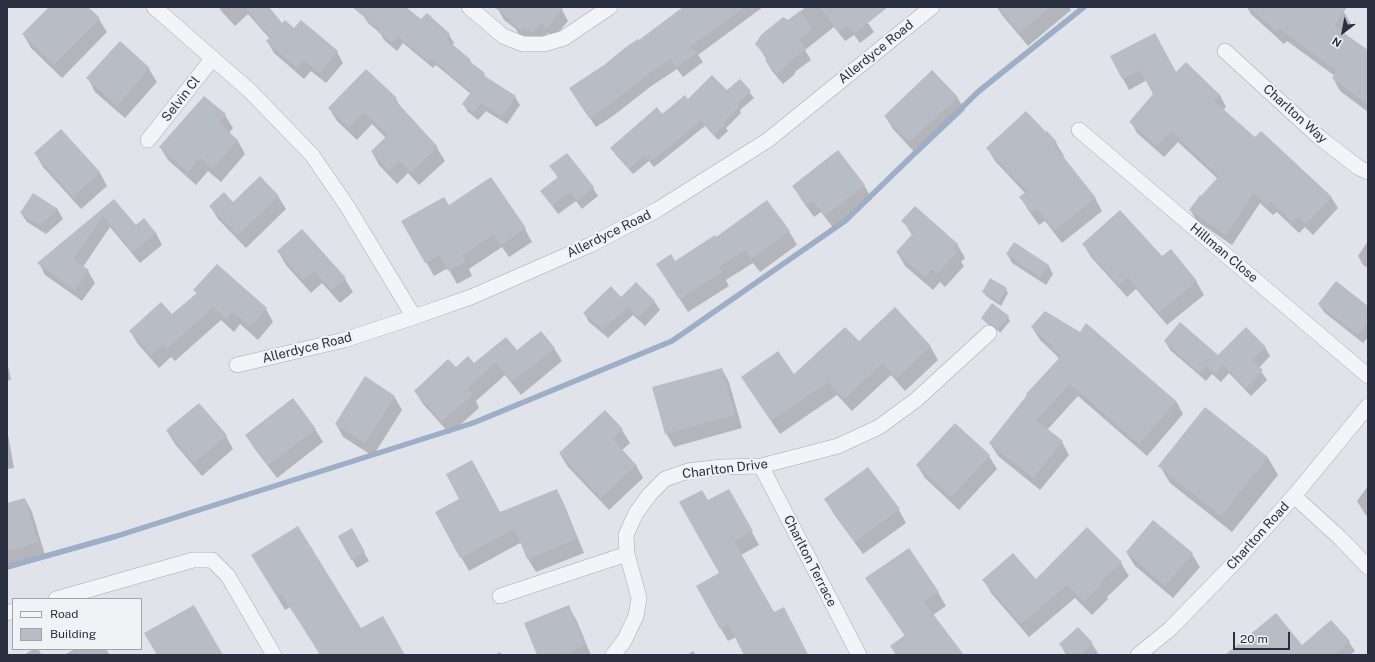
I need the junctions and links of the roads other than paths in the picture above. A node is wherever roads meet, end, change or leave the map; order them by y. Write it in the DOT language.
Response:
graph roads {
  1 [pos="154,7"];
  2 [pos="469,7"];
  3 [pos="610,7"];
  4 [pos="932,7"];
  5 [pos="1225,51"];
  6 [pos="213,58"];
  7 [pos="1079,130"];
  8 [pos="148,140"];
  9 [pos="1368,172"];
  10 [pos="414,317"];
  11 [pos="989,333"];
  12 [pos="237,365"];
  13 [pos="1368,376"];
  14 [pos="1368,406"];
  15 [pos="761,466"];
  16 [pos="1294,496"];
  17 [pos="626,554"];
  18 [pos="1368,567"];
  19 [pos="500,596"];
  20 [pos="60,598"];
  21 [pos="274,655"];
  22 [pos="613,655"];
  23 [pos="859,655"];
  24 [pos="1138,655"];
  1 -- 6 [label="street"];
  2 -- 3 [label="street"];
  4 -- 10 [label="street, Allerdyce Road"];
  5 -- 9 [label="street, Charlton Way"];
  6 -- 8 [label="street, Selvin Cl"];
  6 -- 10 [label="street"];
  7 -- 13 [label="street, Hillman Close"];
  10 -- 12 [label="street, Allerdyce Road"];
  11 -- 15 [label="street, Charlton Drive"];
  14 -- 16 [label="street, Charlton Road"];
  15 -- 17 [label="street, Charlton Drive"];
  15 -- 23 [label="street, Charlton Terrace"];
  16 -- 18 [label="street"];
  16 -- 24 [label="street, Charlton Road"];
  17 -- 19 [label="street"];
  17 -- 22 [label="street"];
  20 -- 21 [label="street"];
}
